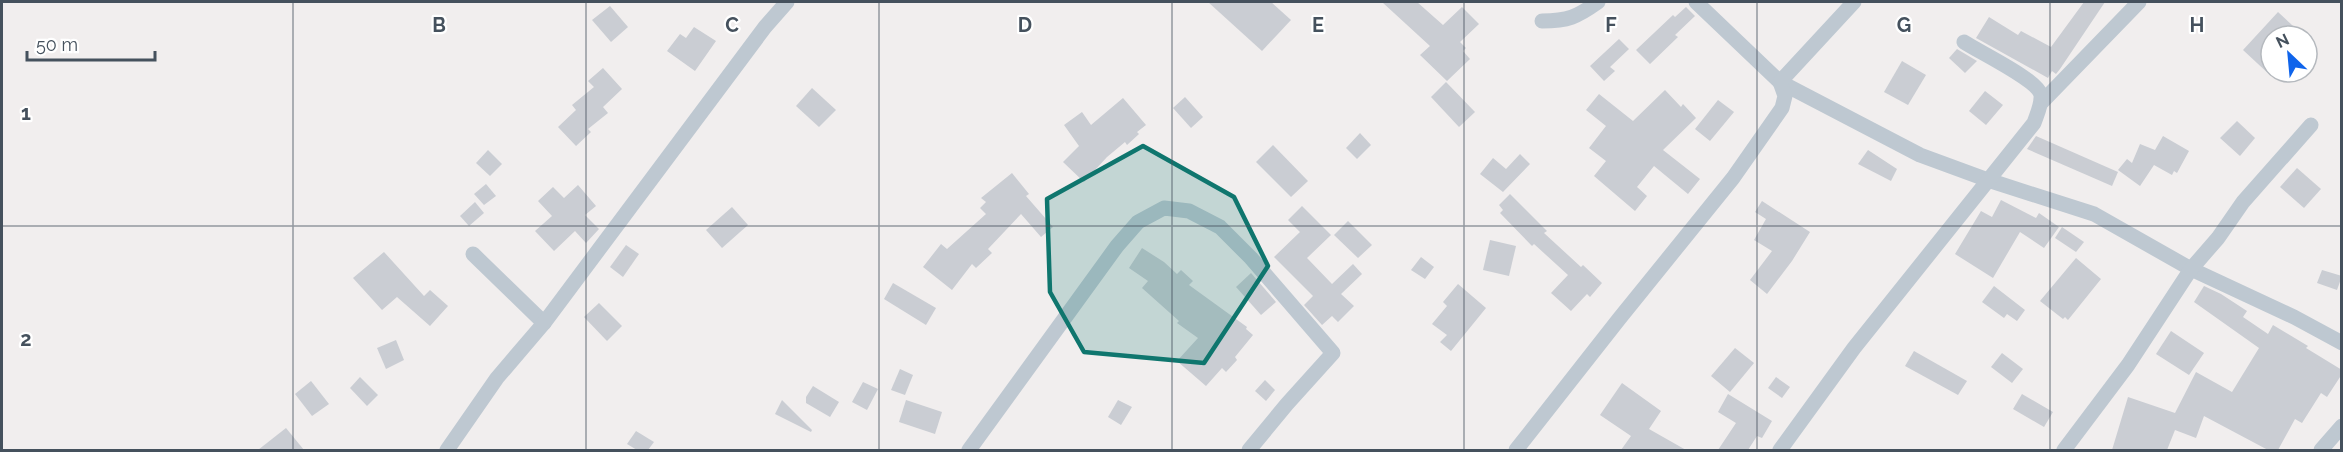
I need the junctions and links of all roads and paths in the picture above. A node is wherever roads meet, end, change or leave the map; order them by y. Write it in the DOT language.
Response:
graph roads {
  1 [pos="787,2"];
  2 [pos="1598,2"];
  3 [pos="1696,2"];
  4 [pos="1854,2"];
  5 [pos="2139,2"];
  6 [pos="1542,21"];
  7 [pos="1964,42"];
  8 [pos="1780,82"];
  9 [pos="2041,103"];
  10 [pos="2311,125"];
  11 [pos="1988,180"];
  12 [pos="473,254"];
  13 [pos="2191,269"];
  14 [pos="544,323"];
  15 [pos="2342,343"];
  16 [pos="2342,426"];
  17 [pos="447,450"];
  18 [pos="969,450"];
  19 [pos="1249,450"];
  20 [pos="1516,450"];
  21 [pos="1780,450"];
  22 [pos="2064,450"];
  23 [pos="2321,450"];
  1 -- 14 [label="street"];
  2 -- 6 [label="street"];
  3 -- 8 [label="street"];
  4 -- 8 [label="street"];
  5 -- 9 [label="street"];
  7 -- 9 [label="street"];
  8 -- 11 [label="street"];
  8 -- 20 [label="street"];
  9 -- 11 [label="street"];
  10 -- 13 [label="street"];
  11 -- 13 [label="street"];
  11 -- 21 [label="street"];
  12 -- 14 [label="street"];
  13 -- 15 [label="street"];
  13 -- 22 [label="street"];
  14 -- 17 [label="street"];
  16 -- 23 [label="street"];
  18 -- 19 [label="street"];
}
